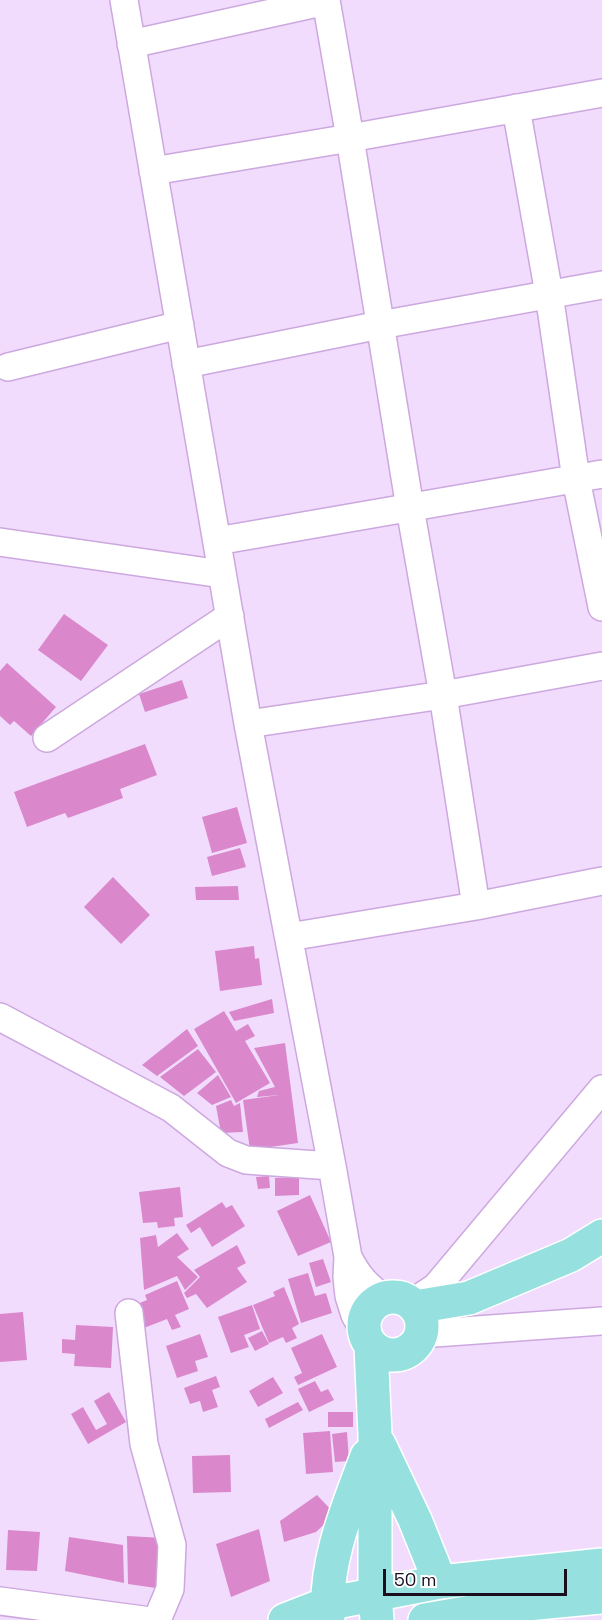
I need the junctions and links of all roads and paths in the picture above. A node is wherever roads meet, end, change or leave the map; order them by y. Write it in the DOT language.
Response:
graph roads {
  1 [pos="124,0"];
  2 [pos="326,0"];
  3 [pos="131,44"];
  4 [pos="602,93"];
  5 [pos="516,108"];
  6 [pos="350,138"];
  7 [pos="153,171"];
  8 [pos="602,285"];
  9 [pos="549,294"];
  10 [pos="180,325"];
  11 [pos="380,325"];
  12 [pos="186,364"];
  13 [pos="8,367"];
  14 [pos="589,477"];
  15 [pos="410,508"];
  16 [pos="217,541"];
  17 [pos="0,542"];
  18 [pos="222,574"];
  19 [pos="602,608"];
  20 [pos="230,616"];
  21 [pos="602,666"];
  22 [pos="443,695"];
  23 [pos="248,724"];
  24 [pos="47,738"];
  25 [pos="602,881"];
  26 [pos="476,906"];
  27 [pos="289,937"];
  28 [pos="0,1017"];
  29 [pos="602,1089"];
  30 [pos="332,1166"];
  31 [pos="602,1236"];
  32 [pos="348,1257"];
  33 [pos="407,1310"];
  34 [pos="129,1313"];
  35 [pos="602,1322"];
  36 [pos="378,1345"];
  37 [pos="375,1435"];
  38 [pos="602,1565"];
  39 [pos="440,1582"];
  40 [pos="602,1597"];
  41 [pos="0,1601"];
  42 [pos="376,1607"];
  43 [pos="327,1612"];
  44 [pos="143,1620"];
  45 [pos="157,1620"];
  46 [pos="285,1620"];
  47 [pos="425,1620"];
  1 -- 3 [label="street"];
  2 -- 3 [label="street"];
  2 -- 6 [label="street"];
  3 -- 7 [label="street"];
  4 -- 5 [label="street"];
  5 -- 6 [label="street"];
  5 -- 9 [label="street"];
  6 -- 7 [label="street"];
  6 -- 11 [label="street"];
  7 -- 10 [label="street"];
  8 -- 9 [label="street"];
  9 -- 11 [label="street"];
  9 -- 14 [label="street"];
  10 -- 12 [label="street"];
  10 -- 13 [label="street"];
  11 -- 12 [label="street"];
  11 -- 15 [label="street"];
  12 -- 16 [label="street"];
  14 -- 15 [label="street"];
  14 -- 19 [label="street"];
  15 -- 16 [label="street"];
  15 -- 22 [label="street"];
  16 -- 18 [label="street"];
  17 -- 18 [label="street"];
  18 -- 20 [label="street"];
  20 -- 23 [label="street"];
  20 -- 24 [label="street"];
  21 -- 22 [label="street"];
  22 -- 23 [label="street"];
  22 -- 26 [label="street"];
  23 -- 27 [label="street"];
  25 -- 26 [label="street"];
  26 -- 27 [label="street"];
  27 -- 30 [label="street"];
  28 -- 30 [label="street"];
  29 -- 33 [label="street"];
  30 -- 32 [label="street"];
  31 -- 33 [label="main road"];
  32 -- 33 [label="street"];
  32 -- 36 [label="street"];
  33 -- 35 [label="street"];
  33 -- 36 [label="main road"];
  33 -- 36 [label="main road"];
  34 -- 45 [label="street"];
  36 -- 37 [label="main road"];
  37 -- 39 [label="main road"];
  37 -- 42 [label="main road"];
  37 -- 43 [label="main road"];
  38 -- 39 [label="main road"];
  39 -- 42 [label="main road"];
  40 -- 47 [label="main road"];
  41 -- 44 [label="street"];
  42 -- 43 [label="main road"];
  43 -- 46 [label="main road"];
}
